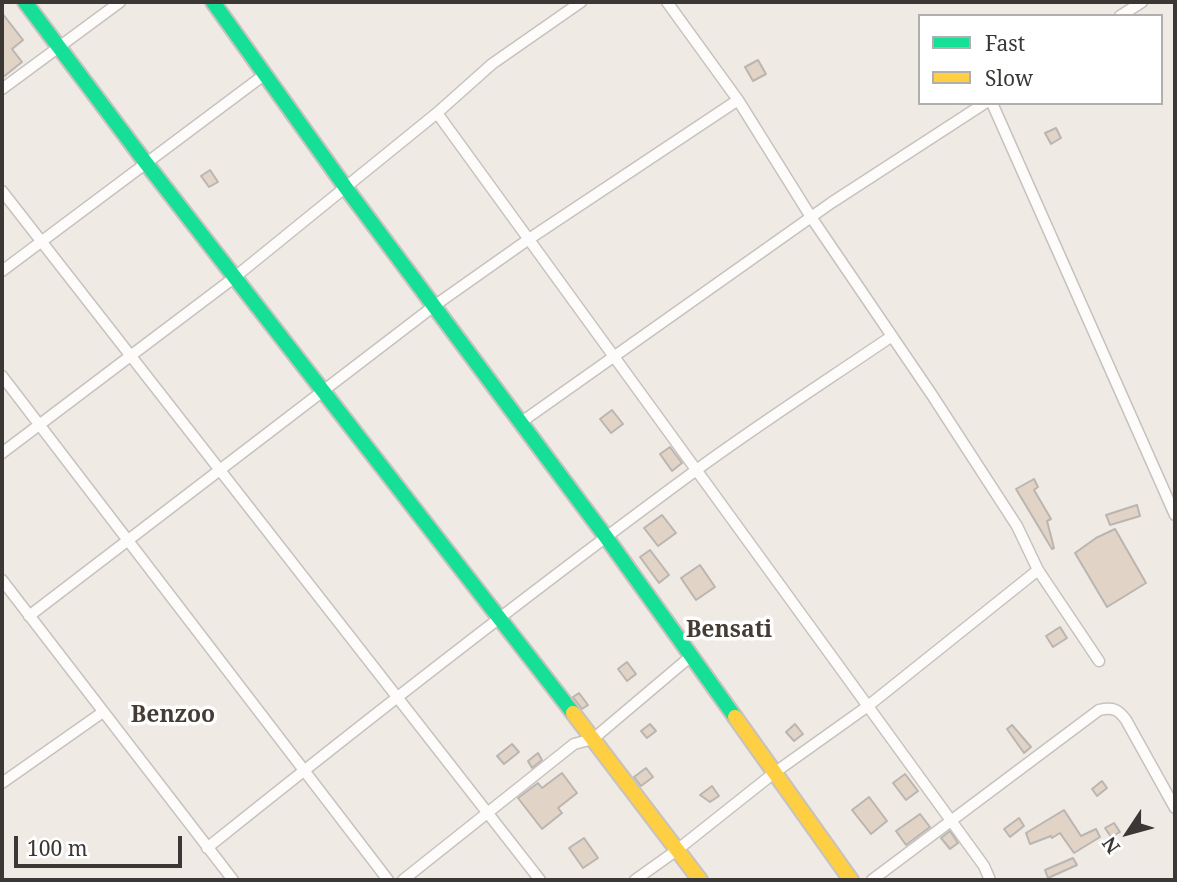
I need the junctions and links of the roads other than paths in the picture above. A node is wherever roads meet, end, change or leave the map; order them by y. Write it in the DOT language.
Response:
graph roads {
  1 [pos="25,2"];
  2 [pos="120,2"];
  3 [pos="213,2"];
  4 [pos="581,2"];
  5 [pos="667,2"];
  6 [pos="1142,2"];
  7 [pos="1123,14"];
  8 [pos="58,47"];
  9 [pos="264,75"];
  10 [pos="2,89"];
  11 [pos="738,100"];
  12 [pos="982,105"];
  13 [pos="993,105"];
  14 [pos="438,113"];
  15 [pos="146,163"];
  16 [pos="346,188"];
  17 [pos="2,191"];
  18 [pos="811,217"];
  19 [pos="529,239"];
  20 [pos="40,242"];
  21 [pos="2,271"];
  22 [pos="235,277"];
  23 [pos="434,306"];
  24 [pos="892,336"];
  25 [pos="129,356"];
  26 [pos="616,356"];
  27 [pos="2,376"];
  28 [pos="324,391"];
  29 [pos="520,423"];
  30 [pos="40,424"];
  31 [pos="2,453"];
  32 [pos="698,469"];
  33 [pos="219,470"];
  34 [pos="1175,515"];
  35 [pos="607,537"];
  36 [pos="128,540"];
  37 [pos="1038,570"];
  38 [pos="2,580"];
  39 [pos="29,616"];
  40 [pos="501,618"];
  41 [pos="690,657"];
  42 [pos="1099,661"];
  43 [pos="397,696"];
  44 [pos="868,706"];
  45 [pos="103,712"];
  46 [pos="593,739"];
  47 [pos="304,771"];
  48 [pos="774,773"];
  49 [pos="2,783"];
  50 [pos="1175,808"];
  51 [pos="487,811"];
  52 [pos="951,820"];
  53 [pos="207,848"];
  54 [pos="677,850"];
  55 [pos="233,880"];
  56 [pos="388,880"];
  57 [pos="403,880"];
  58 [pos="540,880"];
  59 [pos="635,880"];
  60 [pos="700,880"];
  61 [pos="851,880"];
  62 [pos="872,880"];
  63 [pos="990,880"];
  1 -- 8 [label="street"];
  2 -- 8 [label="street"];
  3 -- 9 [label="street"];
  4 -- 14 [label="street"];
  5 -- 11 [label="street"];
  6 -- 7 [label="street"];
  8 -- 10 [label="street"];
  8 -- 15 [label="street"];
  9 -- 15 [label="street"];
  9 -- 16 [label="street"];
  11 -- 18 [label="street"];
  11 -- 19 [label="street"];
  12 -- 18 [label="street"];
  13 -- 34 [label="street"];
  14 -- 16 [label="street"];
  14 -- 19 [label="street"];
  15 -- 20 [label="street"];
  15 -- 22 [label="street"];
  16 -- 22 [label="street"];
  16 -- 23 [label="street"];
  17 -- 20 [label="street"];
  18 -- 24 [label="street"];
  18 -- 26 [label="street"];
  19 -- 23 [label="street"];
  19 -- 26 [label="street"];
  20 -- 21 [label="street"];
  20 -- 25 [label="street"];
  22 -- 25 [label="street"];
  22 -- 28 [label="street"];
  23 -- 28 [label="street"];
  23 -- 29 [label="street"];
  24 -- 32 [label="street"];
  24 -- 37 [label="street"];
  25 -- 30 [label="street"];
  25 -- 33 [label="street"];
  26 -- 29 [label="street"];
  26 -- 32 [label="street"];
  27 -- 30 [label="street"];
  28 -- 33 [label="street"];
  28 -- 40 [label="street"];
  29 -- 35 [label="street"];
  30 -- 31 [label="street"];
  30 -- 36 [label="street"];
  32 -- 35 [label="street"];
  32 -- 44 [label="street"];
  33 -- 36 [label="street"];
  33 -- 43 [label="street"];
  35 -- 40 [label="street"];
  35 -- 41 [label="street"];
  36 -- 39 [label="street"];
  36 -- 47 [label="street"];
  37 -- 42 [label="street"];
  37 -- 44 [label="street"];
  38 -- 39 [label="street"];
  39 -- 45 [label="street"];
  40 -- 43 [label="street"];
  40 -- 46 [label="street"];
  41 -- 46 [label="street"];
  41 -- 48 [label="street"];
  43 -- 47 [label="street"];
  43 -- 51 [label="street"];
  44 -- 48 [label="street"];
  44 -- 52 [label="street"];
  45 -- 49 [label="street"];
  45 -- 53 [label="street"];
  46 -- 51 [label="street"];
  46 -- 54 [label="street"];
  47 -- 53 [label="street"];
  47 -- 56 [label="street"];
  48 -- 54 [label="street"];
  48 -- 61 [label="street"];
  50 -- 52 [label="street"];
  51 -- 57 [label="street"];
  51 -- 58 [label="street"];
  52 -- 62 [label="street"];
  52 -- 63 [label="street"];
  53 -- 55 [label="street"];
  54 -- 59 [label="street"];
  54 -- 60 [label="street"];
}
